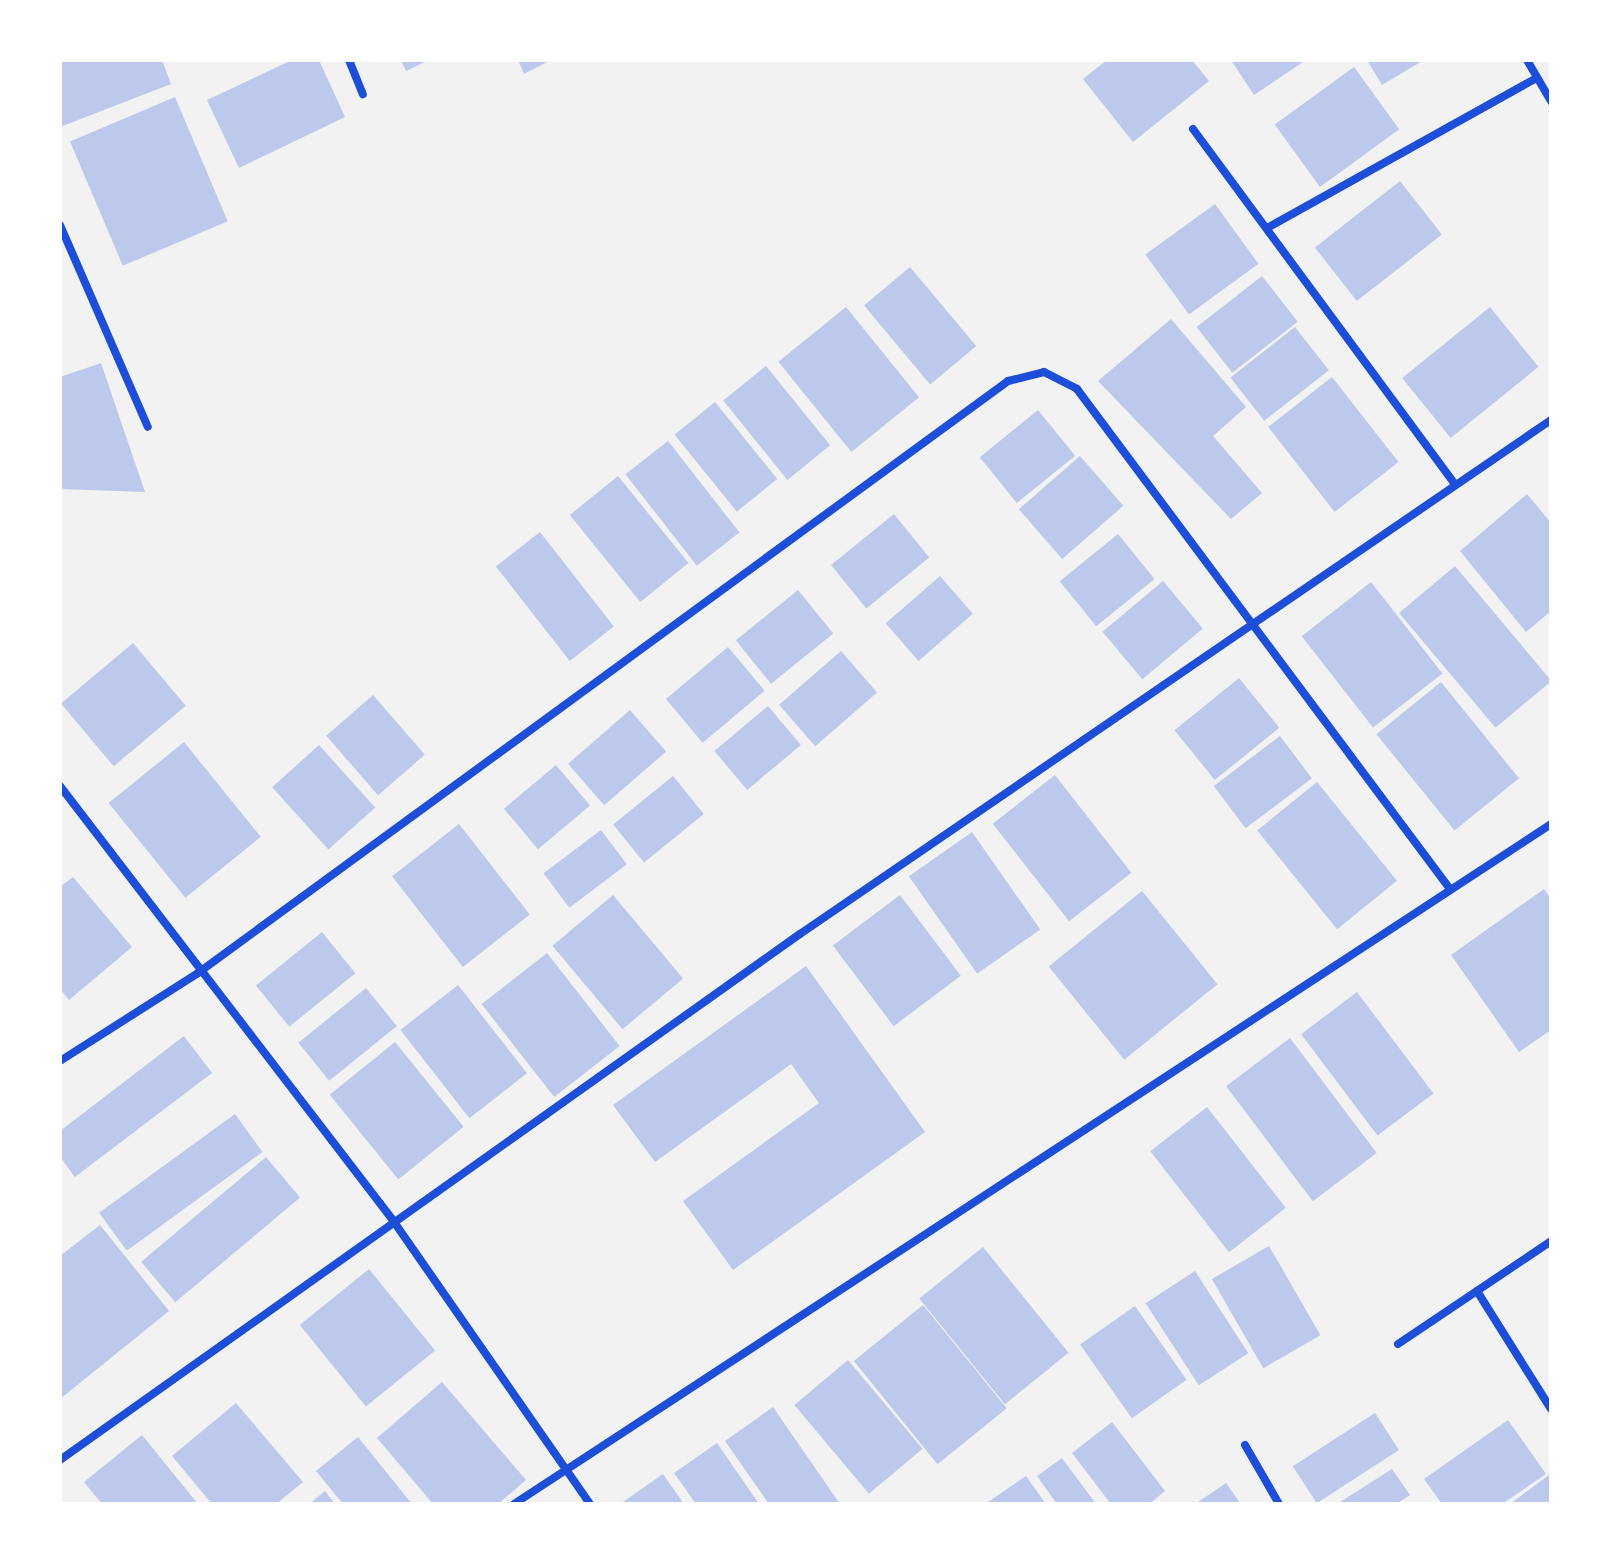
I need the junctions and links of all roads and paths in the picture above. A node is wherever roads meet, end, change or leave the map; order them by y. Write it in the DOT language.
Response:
graph roads {
  1 [pos="349,60"];
  2 [pos="1527,60"];
  3 [pos="1537,78"];
  4 [pos="363,94"];
  5 [pos="1551,101"];
  6 [pos="1193,129"];
  7 [pos="60,225"];
  8 [pos="1267,228"];
  9 [pos="1551,420"];
  10 [pos="148,427"];
  11 [pos="1455,484"];
  12 [pos="1245,623"];
  13 [pos="60,786"];
  14 [pos="1551,824"];
  15 [pos="1450,889"];
  16 [pos="198,973"];
  17 [pos="60,1061"];
  18 [pos="392,1219"];
  19 [pos="1551,1241"];
  20 [pos="1477,1291"];
  21 [pos="1398,1344"];
  22 [pos="1551,1409"];
  23 [pos="1245,1445"];
  24 [pos="60,1460"];
  25 [pos="569,1469"];
  26 [pos="514,1504"];
  27 [pos="590,1504"];
  28 [pos="1279,1504"];
  1 -- 4 [label="street"];
  2 -- 3 [label="street"];
  3 -- 5 [label="street"];
  3 -- 8 [label="street"];
  6 -- 8 [label="street"];
  7 -- 10 [label="street"];
  8 -- 11 [label="street"];
  9 -- 11 [label="street"];
  11 -- 12 [label="street"];
  12 -- 15 [label="street"];
  12 -- 16 [label="street"];
  12 -- 18 [label="street"];
  13 -- 16 [label="street"];
  14 -- 15 [label="street"];
  15 -- 25 [label="street"];
  16 -- 17 [label="street"];
  16 -- 18 [label="street"];
  18 -- 24 [label="street"];
  18 -- 25 [label="street"];
  19 -- 20 [label="street"];
  20 -- 21 [label="street"];
  20 -- 22 [label="street"];
  23 -- 28 [label="street"];
  25 -- 26 [label="street"];
  25 -- 27 [label="street"];
}
